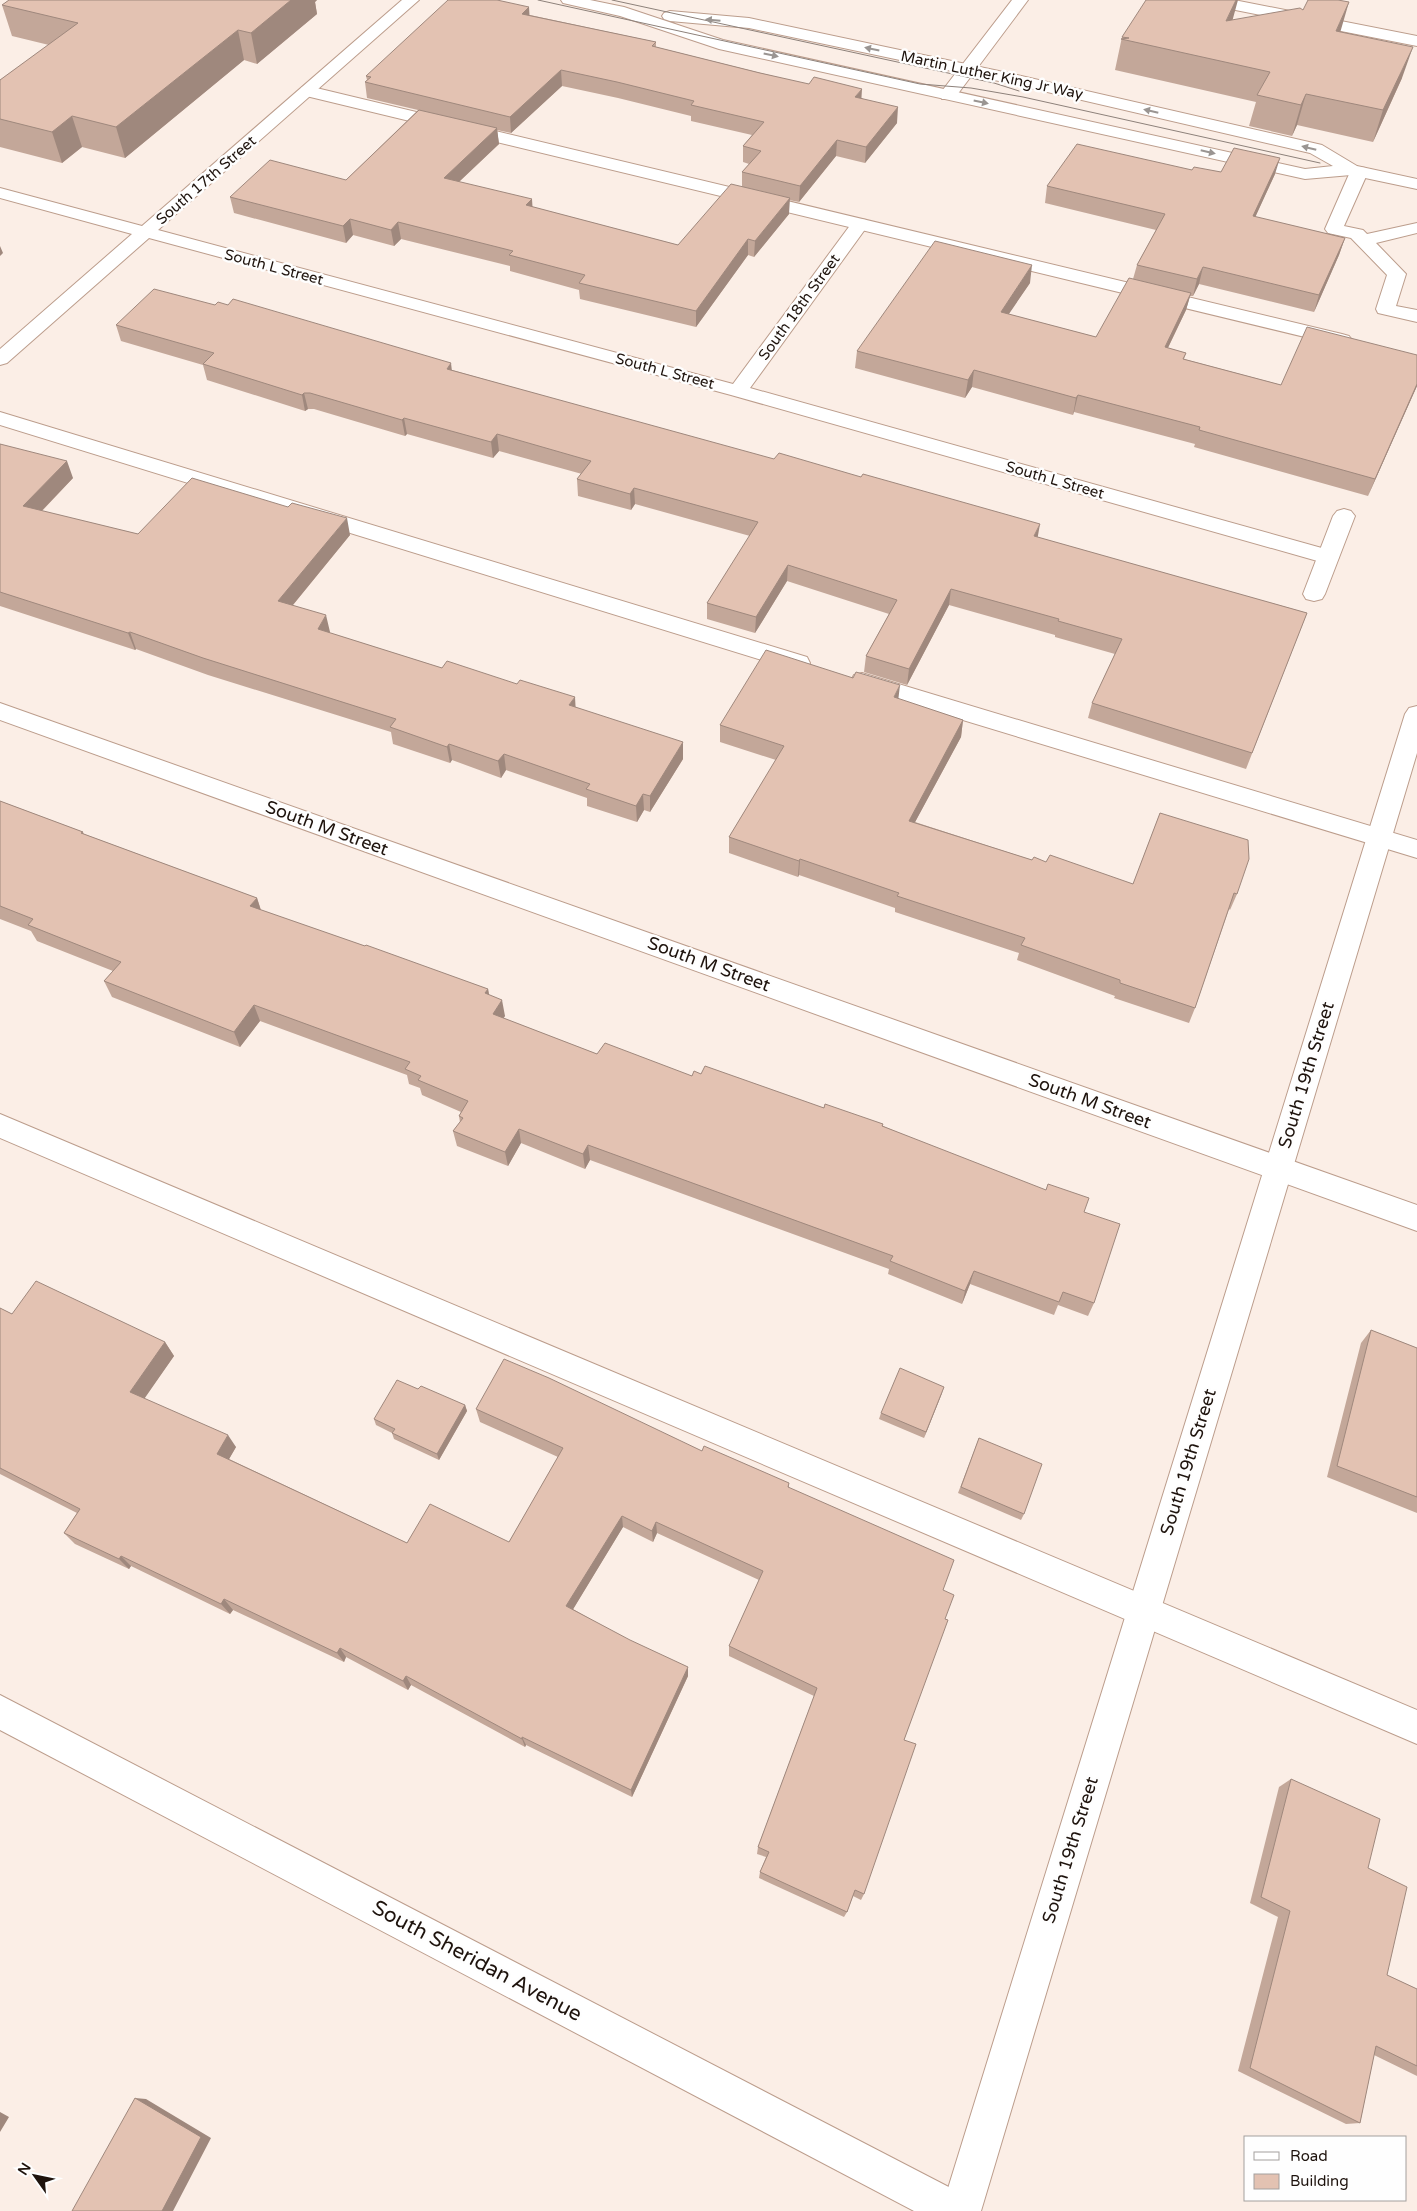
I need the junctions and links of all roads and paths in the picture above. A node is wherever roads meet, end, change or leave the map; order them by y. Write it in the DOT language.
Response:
graph roads {
  1 [pos="411,0"];
  2 [pos="569,0"];
  3 [pos="1020,0"];
  4 [pos="1210,0"];
  5 [pos="624,12"];
  6 [pos="1417,41"];
  7 [pos="968,69"];
  8 [pos="308,91"];
  9 [pos="948,95"];
  10 [pos="1355,171"];
  11 [pos="1417,184"];
  12 [pos="0,193"];
  13 [pos="860,224"];
  14 [pos="1417,228"];
  15 [pos="146,233"];
  16 [pos="1362,240"];
  17 [pos="1417,316"];
  18 [pos="1359,344"];
  19 [pos="0,359"];
  20 [pos="738,391"];
  21 [pos="0,418"];
  22 [pos="1344,516"];
  23 [pos="1328,557"];
  24 [pos="1314,594"];
  25 [pos="0,711"];
  26 [pos="1417,714"];
  27 [pos="1378,837"];
  28 [pos="1417,849"];
  29 [pos="0,1126"];
  30 [pos="1278,1167"];
  31 [pos="1417,1218"];
  32 [pos="1143,1611"];
  33 [pos="0,1712"];
  34 [pos="1417,1727"];
  35 [pos="954,2211"];
  36 [pos="961,2211"];
  1 -- 8 [label="street, South 17th Street"];
  2 -- 5 [label="street, Martin Luther King Jr Way"];
  3 -- 7 [label="street"];
  4 -- 6 [label="street"];
  7 -- 5 [label="street, Martin Luther King Jr Way, one-way"];
  5 -- 9 [label="street, Martin Luther King Jr Way, one-way"];
  7 -- 9 [label="street"];
  10 -- 7 [label="street, Martin Luther King Jr Way, one-way"];
  8 -- 13 [label="street"];
  8 -- 15 [label="street, South 17th Street"];
  9 -- 10 [label="street, Martin Luther King Jr Way, one-way"];
  10 -- 11 [label="street, Martin Luther King Jr Way"];
  10 -- 16 [label="street"];
  12 -- 15 [label="street, South L Street"];
  13 -- 18 [label="street"];
  13 -- 20 [label="street, South 18th Street"];
  14 -- 16 [label="street"];
  15 -- 19 [label="street, South 17th Street"];
  15 -- 20 [label="street, South L Street"];
  16 -- 17 [label="street"];
  20 -- 23 [label="street, South L Street"];
  21 -- 27 [label="street"];
  22 -- 23 [label="street"];
  23 -- 24 [label="street"];
  25 -- 30 [label="street, South M Street"];
  26 -- 27 [label="street, South 19th Street"];
  27 -- 28 [label="street"];
  27 -- 30 [label="street, South 19th Street"];
  29 -- 32 [label="street"];
  30 -- 31 [label="street, South M Street"];
  30 -- 32 [label="street, South 19th Street"];
  32 -- 34 [label="street"];
  32 -- 36 [label="street, South 19th Street"];
  33 -- 35 [label="street, South Sheridan Avenue"];
}
